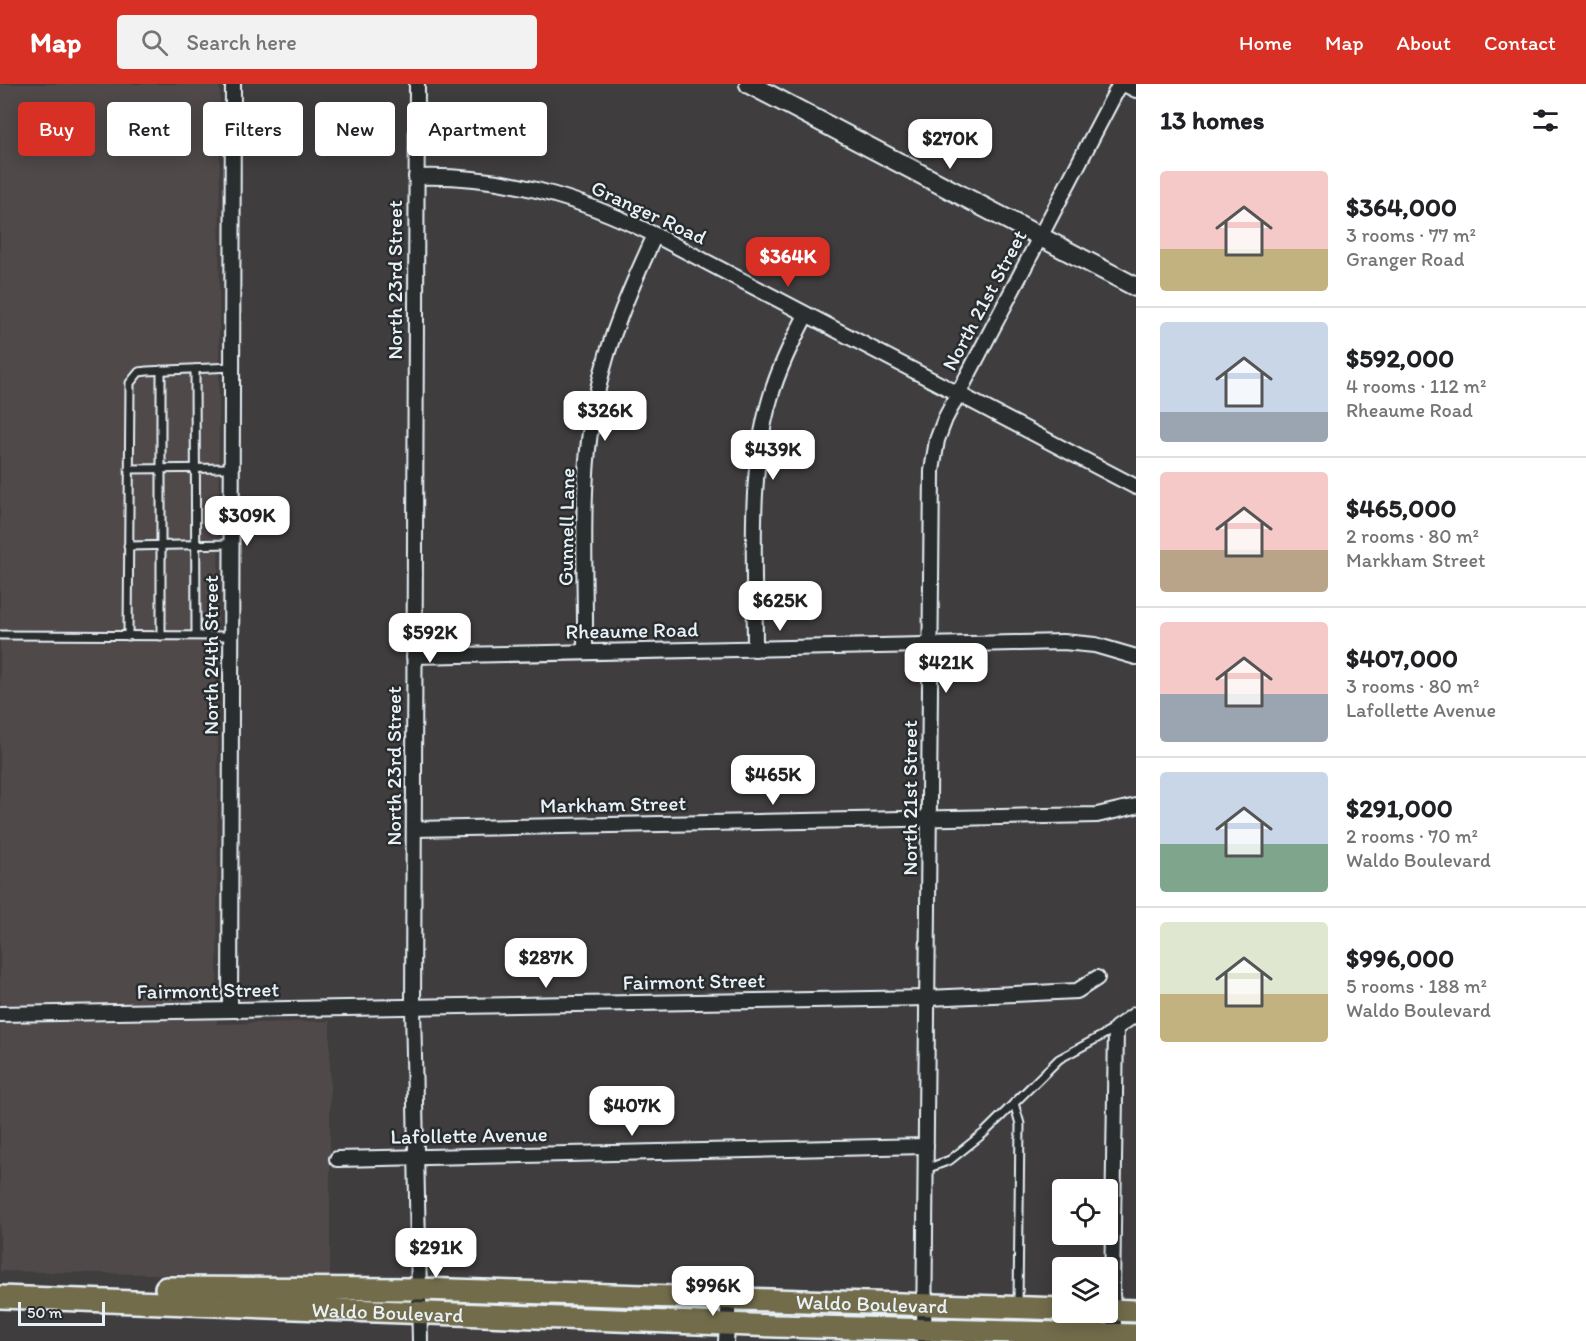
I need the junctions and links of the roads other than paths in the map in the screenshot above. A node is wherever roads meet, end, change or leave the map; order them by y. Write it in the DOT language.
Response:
graph roads {
  1 [pos="233,84"];
  2 [pos="417,84"];
  3 [pos="749,84"];
  4 [pos="1120,84"];
  5 [pos="1124,84"];
  6 [pos="1136,90"];
  7 [pos="416,177"];
  8 [pos="655,235"];
  9 [pos="1041,237"];
  10 [pos="1136,287"];
  11 [pos="806,315"];
  12 [pos="232,368"];
  13 [pos="195,369"];
  14 [pos="161,370"];
  15 [pos="958,395"];
  16 [pos="196,468"];
  17 [pos="232,468"];
  18 [pos="129,469"];
  19 [pos="162,469"];
  20 [pos="1136,487"];
  21 [pos="232,544"];
  22 [pos="196,545"];
  23 [pos="128,546"];
  24 [pos="161,546"];
  25 [pos="0,635"];
  26 [pos="196,635"];
  27 [pos="128,636"];
  28 [pos="161,636"];
  29 [pos="231,636"];
  30 [pos="931,645"];
  31 [pos="755,649"];
  32 [pos="585,652"];
  33 [pos="414,656"];
  34 [pos="1136,657"];
  35 [pos="1136,806"];
  36 [pos="930,819"];
  37 [pos="414,829"];
  38 [pos="1097,978"];
  39 [pos="928,998"];
  40 [pos="413,1007"];
  41 [pos="230,1010"];
  42 [pos="0,1014"];
  43 [pos="1136,1014"];
  44 [pos="1116,1028"];
  45 [pos="1014,1103"];
  46 [pos="926,1146"];
  47 [pos="416,1157"];
  48 [pos="338,1159"];
  49 [pos="926,1169"];
  50 [pos="1111,1257"];
  51 [pos="0,1283"];
  52 [pos="420,1289"];
  53 [pos="0,1297"];
  54 [pos="729,1299"];
  55 [pos="925,1304"];
  56 [pos="1018,1307"];
  57 [pos="1052,1309"];
  58 [pos="1118,1310"];
  59 [pos="1136,1311"];
  60 [pos="420,1314"];
  61 [pos="1112,1323"];
  62 [pos="727,1333"];
  63 [pos="1136,1335"];
  64 [pos="924,1336"];
  65 [pos="1017,1337"];
  66 [pos="1115,1338"];
  67 [pos="420,1341"];
  1 -- 12 [label="street, North 24th Street"];
  2 -- 7 [label="street, North 23rd Street"];
  3 -- 9 [label="street"];
  4 -- 9 [label="street, North 21st Street"];
  5 -- 6 [label="street"];
  7 -- 8 [label="street, Granger Road"];
  7 -- 33 [label="street, North 23rd Street"];
  8 -- 11 [label="street, Granger Road"];
  8 -- 32 [label="street, Gunnell Lane"];
  9 -- 10 [label="street"];
  9 -- 15 [label="street, North 21st Street"];
  11 -- 15 [label="street, Granger Road"];
  11 -- 31 [label="street"];
  12 -- 13 [label="lane"];
  12 -- 17 [label="street, North 24th Street"];
  13 -- 14 [label="lane"];
  13 -- 16 [label="lane"];
  14 -- 18 [label="lane"];
  14 -- 19 [label="lane"];
  15 -- 20 [label="street, Granger Road"];
  15 -- 30 [label="street, North 21st Street"];
  16 -- 17 [label="lane"];
  16 -- 19 [label="lane"];
  16 -- 22 [label="lane"];
  17 -- 21 [label="street, North 24th Street"];
  18 -- 19 [label="lane"];
  18 -- 23 [label="lane"];
  19 -- 24 [label="lane"];
  21 -- 22 [label="lane"];
  21 -- 29 [label="street, North 24th Street"];
  22 -- 24 [label="lane"];
  22 -- 26 [label="lane"];
  23 -- 24 [label="lane"];
  23 -- 27 [label="lane"];
  24 -- 28 [label="lane"];
  25 -- 27 [label="lane"];
  26 -- 28 [label="lane"];
  26 -- 29 [label="lane"];
  27 -- 28 [label="lane"];
  29 -- 41 [label="street, North 24th Street"];
  30 -- 31 [label="street, Rheaume Road"];
  30 -- 34 [label="street, Rheaume Road"];
  30 -- 36 [label="street, North 21st Street"];
  31 -- 32 [label="street, Rheaume Road"];
  32 -- 33 [label="street, Rheaume Road"];
  33 -- 37 [label="street, North 23rd Street"];
  35 -- 36 [label="street, Markham Street"];
  36 -- 37 [label="street, Markham Street"];
  36 -- 39 [label="street, North 21st Street"];
  37 -- 40 [label="street, North 23rd Street"];
  38 -- 39 [label="street, Fairmont Street"];
  39 -- 40 [label="street, Fairmont Street"];
  39 -- 46 [label="street, North 21st Street"];
  40 -- 41 [label="street, Fairmont Street"];
  40 -- 47 [label="street, North 23rd Street"];
  41 -- 42 [label="street, Fairmont Street"];
  43 -- 44 [label="street"];
  44 -- 45 [label="lane"];
  44 -- 50 [label="street"];
  45 -- 49 [label="lane"];
  45 -- 56 [label="lane"];
  46 -- 47 [label="street, Lafollette Avenue"];
  46 -- 49 [label="street, North 21st Street"];
  47 -- 48 [label="street, Lafollette Avenue"];
  47 -- 52 [label="street, North 23rd Street"];
  49 -- 55 [label="street, North 21st Street"];
  51 -- 52 [label="main road, Waldo Boulevard"];
  52 -- 54 [label="main road, Waldo Boulevard"];
  52 -- 60 [label="street, North 23rd Street"];
  53 -- 60 [label="main road, Waldo Boulevard"];
  54 -- 55 [label="main road, Waldo Boulevard"];
  54 -- 62 [label="street"];
  55 -- 56 [label="main road, Waldo Boulevard"];
  55 -- 64 [label="street, North 21st Street"];
  56 -- 57 [label="main road, Waldo Boulevard"];
  58 -- 59 [label="main road"];
  60 -- 62 [label="main road, Waldo Boulevard"];
  60 -- 67 [label="street, North 23rd Street"];
  61 -- 66 [label="street"];
  62 -- 64 [label="main road, Waldo Boulevard"];
  63 -- 66 [label="main road, Waldo Boulevard"];
  64 -- 65 [label="main road, Waldo Boulevard"];
  65 -- 66 [label="main road, Waldo Boulevard"];
}
